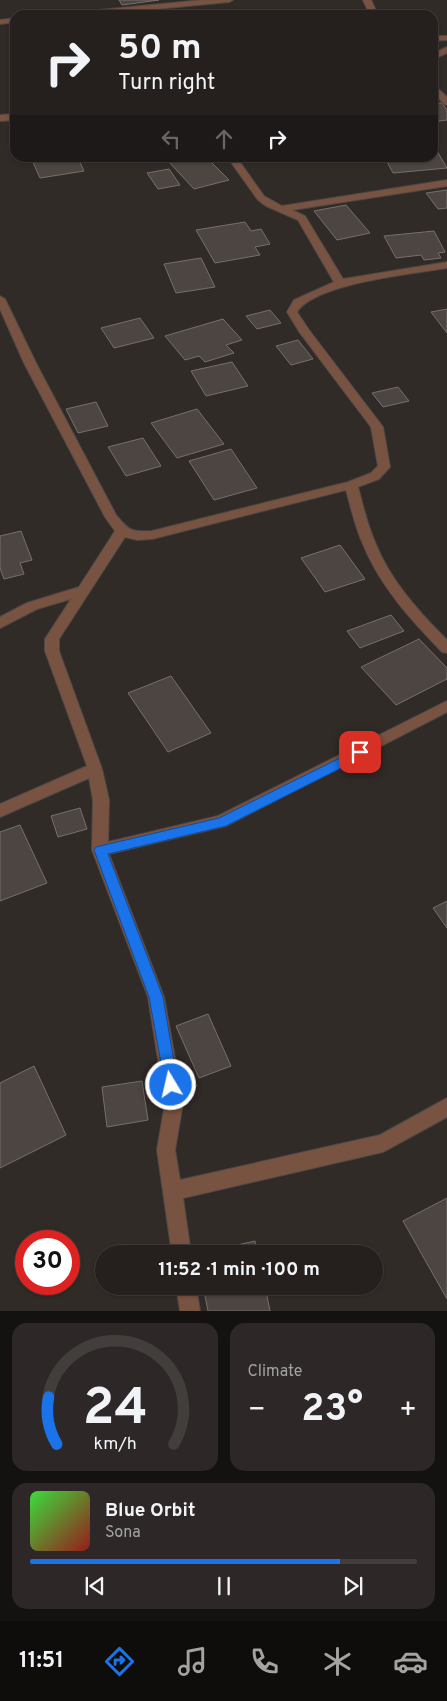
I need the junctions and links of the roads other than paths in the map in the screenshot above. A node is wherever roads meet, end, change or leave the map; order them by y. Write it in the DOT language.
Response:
graph roads {
  1 [pos="229,0"];
  2 [pos="122,10"];
  3 [pos="438,92"];
  4 [pos="447,102"];
  5 [pos="236,162"];
  6 [pos="447,184"];
  7 [pos="282,209"];
  8 [pos="447,265"];
  9 [pos="340,283"];
  10 [pos="0,299"];
  11 [pos="351,485"];
  12 [pos="122,531"];
  13 [pos="84,590"];
  14 [pos="0,623"];
  15 [pos="447,648"];
  16 [pos="447,706"];
  17 [pos="95,769"];
  18 [pos="0,811"];
  19 [pos="100,850"];
  20 [pos="447,1107"];
  21 [pos="173,1191"];
  22 [pos="181,1245"];
  23 [pos="187,1295"];
  24 [pos="190,1311"];
  1 -- 2 [label="street"];
  3 -- 4 [label="street"];
  5 -- 7 [label="street"];
  6 -- 7 [label="street"];
  7 -- 9 [label="street"];
  8 -- 9 [label="street"];
  9 -- 11 [label="street"];
  10 -- 12 [label="street"];
  11 -- 12 [label="street"];
  11 -- 15 [label="street"];
  12 -- 13 [label="street"];
  13 -- 14 [label="street"];
  13 -- 17 [label="street"];
  16 -- 19 [label="street"];
  17 -- 18 [label="street"];
  17 -- 19 [label="street"];
  19 -- 21 [label="street"];
  20 -- 21 [label="street"];
  21 -- 22 [label="street"];
  23 -- 24 [label="street"];
}
